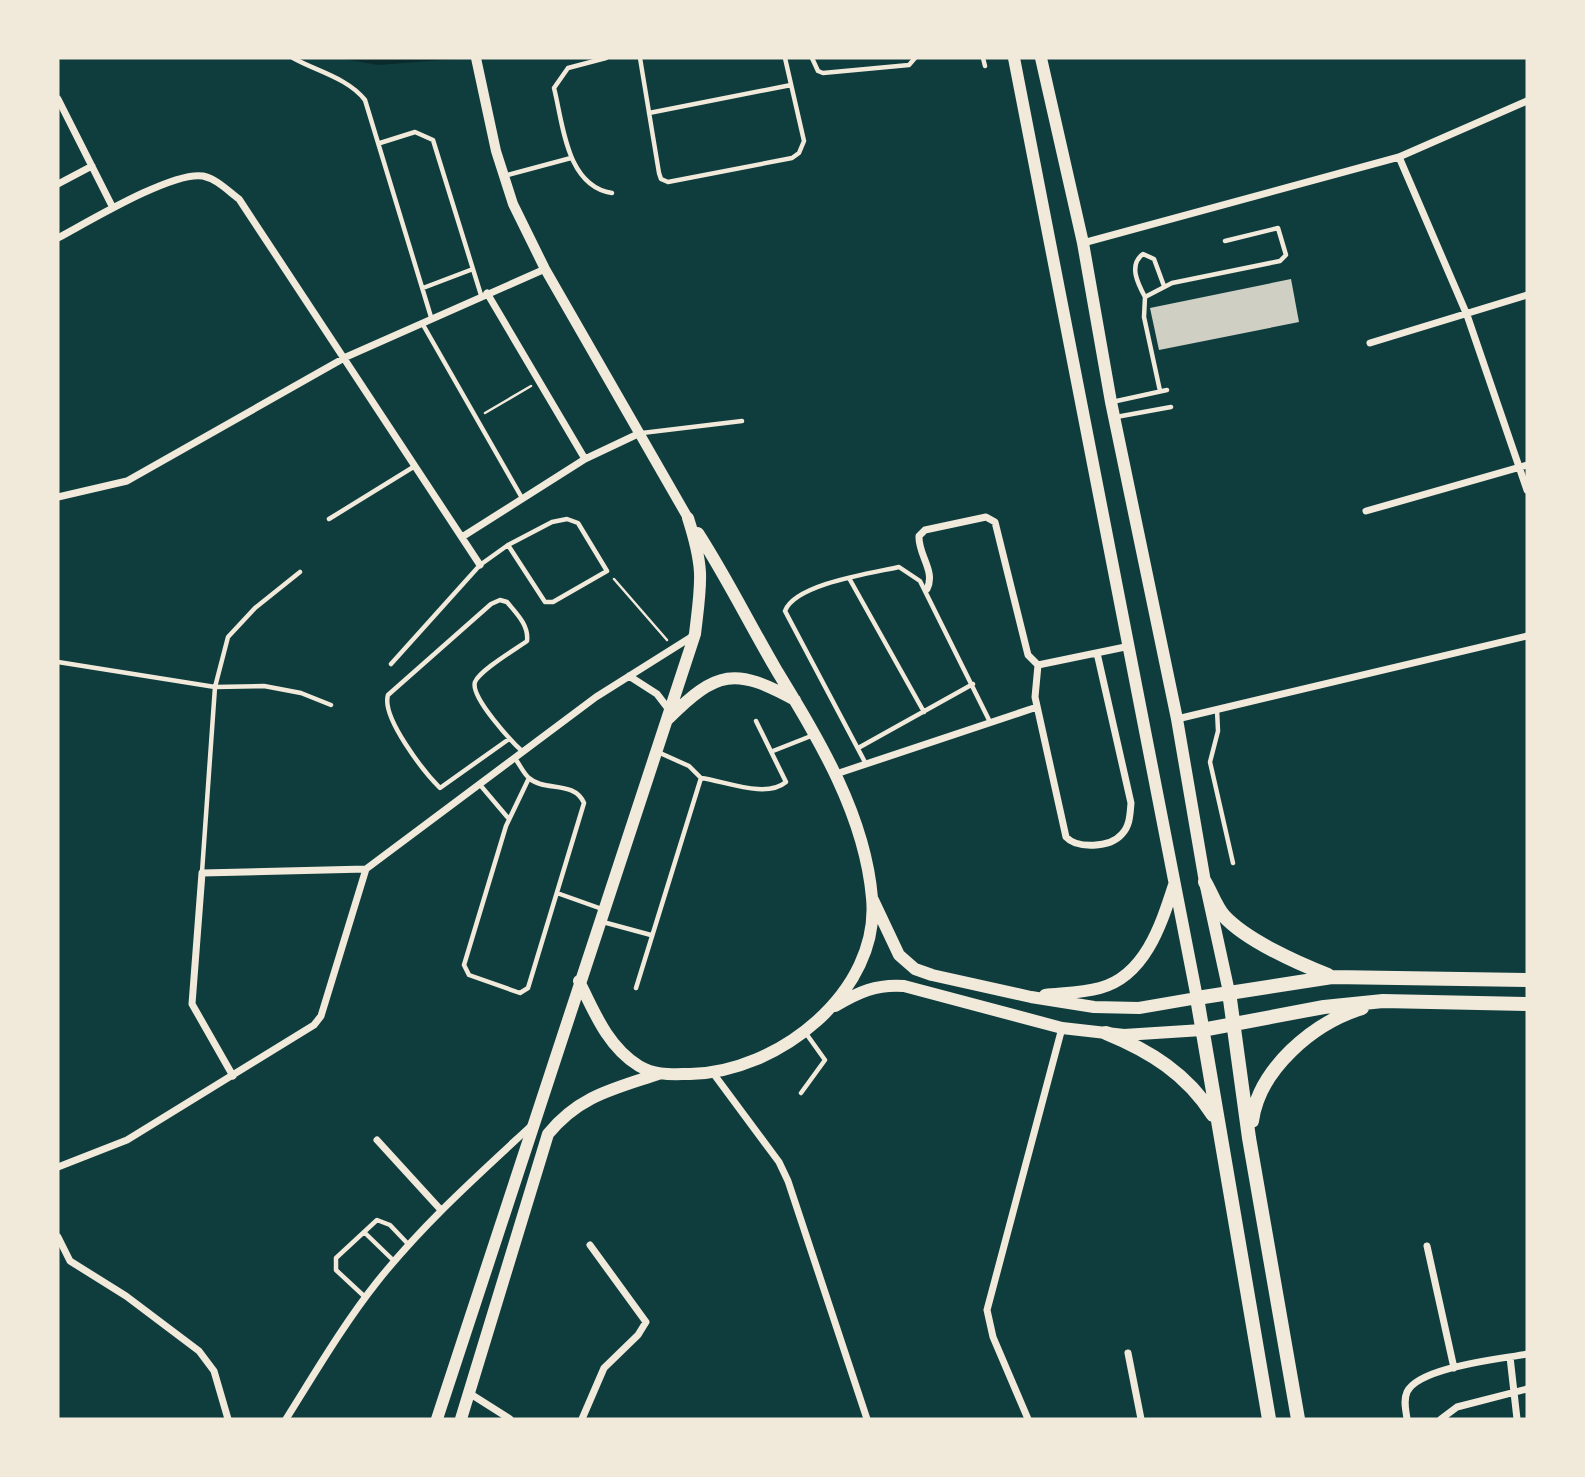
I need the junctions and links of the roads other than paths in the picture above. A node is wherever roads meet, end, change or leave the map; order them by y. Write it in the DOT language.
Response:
graph roads {
  1 [pos="293,58"];
  2 [pos="476,58"];
  3 [pos="606,58"];
  4 [pos="639,58"];
  5 [pos="785,58"];
  6 [pos="812,58"];
  7 [pos="915,58"];
  8 [pos="983,58"];
  9 [pos="1014,58"];
  10 [pos="1041,58"];
  11 [pos="985,66"];
  12 [pos="791,85"];
  13 [pos="58,99"];
  14 [pos="1527,101"];
  15 [pos="649,113"];
  16 [pos="380,143"];
  17 [pos="1399,157"];
  18 [pos="571,158"];
  19 [pos="92,166"];
  20 [pos="503,177"];
  21 [pos="58,184"];
  22 [pos="612,193"];
  23 [pos="113,208"];
  24 [pos="58,238"];
  25 [pos="1225,241"];
  26 [pos="1083,243"];
  27 [pos="473,269"];
  28 [pos="545,269"];
  29 [pos="1164,286"];
  30 [pos="423,288"];
  31 [pos="484,294"];
  32 [pos="1527,295"];
  33 [pos="1145,297"];
  34 [pos="1467,315"];
  35 [pos="431,317"];
  36 [pos="422,322"];
  37 [pos="1370,343"];
  38 [pos="346,357"];
  39 [pos="1167,390"];
  40 [pos="1160,391"];
  41 [pos="1111,402"];
  42 [pos="1171,407"];
  43 [pos="1114,417"];
  44 [pos="741,421"];
  45 [pos="640,433"];
  46 [pos="585,459"];
  47 [pos="416,465"];
  48 [pos="1524,466"];
  49 [pos="1527,490"];
  50 [pos="58,497"];
  51 [pos="523,499"];
  52 [pos="1366,511"];
  53 [pos="688,519"];
  54 [pos="329,520"];
  55 [pos="462,537"];
  56 [pos="508,545"];
  57 [pos="480,565"];
  58 [pos="300,572"];
  59 [pos="849,578"];
  60 [pos="927,589"];
  61 [pos="695,634"];
  62 [pos="1527,636"];
  63 [pos="1130,646"];
  64 [pos="1097,653"];
  65 [pos="58,662"];
  66 [pos="391,664"];
  67 [pos="1038,665"];
  68 [pos="629,676"];
  69 [pos="973,684"];
  70 [pos="215,687"];
  71 [pos="797,701"];
  72 [pos="331,705"];
  73 [pos="1037,707"];
  74 [pos="1216,710"];
  75 [pos="924,712"];
  76 [pos="667,716"];
  77 [pos="1177,719"];
  78 [pos="756,721"];
  79 [pos="990,723"];
  80 [pos="816,734"];
  81 [pos="509,740"];
  82 [pos="860,747"];
  83 [pos="656,751"];
  84 [pos="773,751"];
  85 [pos="523,752"];
  86 [pos="516,760"];
  87 [pos="866,764"];
  88 [pos="836,774"];
  89 [pos="529,778"];
  90 [pos="701,778"];
  91 [pos="481,786"];
  92 [pos="509,819"];
  93 [pos="1233,863"];
  94 [pos="366,869"];
  95 [pos="202,873"];
  96 [pos="1205,882"];
  97 [pos="1175,884"];
  98 [pos="557,893"];
  99 [pos="873,900"];
  100 [pos="601,915"];
  101 [pos="651,935"];
  102 [pos="1332,977"];
  103 [pos="1527,980"];
  104 [pos="579,981"];
  105 [pos="636,988"];
  106 [pos="1229,992"];
  107 [pos="1031,997"];
  108 [pos="1197,998"];
  109 [pos="1383,1001"];
  110 [pos="1527,1004"];
  111 [pos="835,1006"];
  112 [pos="1236,1023"];
  113 [pos="1062,1028"];
  114 [pos="1202,1030"];
  115 [pos="804,1031"];
  116 [pos="1106,1033"];
  117 [pos="713,1073"];
  118 [pos="658,1074"];
  119 [pos="233,1076"];
  120 [pos="801,1093"];
  121 [pos="1217,1122"];
  122 [pos="531,1125"];
  123 [pos="1249,1138"];
  124 [pos="377,1140"];
  125 [pos="58,1167"];
  126 [pos="440,1209"];
  127 [pos="364,1232"];
  128 [pos="58,1237"];
  129 [pos="409,1245"];
  130 [pos="590,1245"];
  131 [pos="1427,1246"];
  132 [pos="394,1261"];
  133 [pos="365,1297"];
  134 [pos="1128,1353"];
  135 [pos="1527,1354"];
  136 [pos="1510,1357"];
  137 [pos="1454,1368"];
  138 [pos="1527,1389"];
  139 [pos="469,1392"];
  140 [pos="1512,1393"];
  141 [pos="228,1419"];
  142 [pos="286,1419"];
  143 [pos="437,1419"];
  144 [pos="461,1419"];
  145 [pos="510,1419"];
  146 [pos="582,1419"];
  147 [pos="867,1419"];
  148 [pos="1028,1419"];
  149 [pos="1141,1419"];
  150 [pos="1269,1419"];
  151 [pos="1298,1419"];
  152 [pos="1407,1419"];
  153 [pos="1441,1419"];
  154 [pos="1517,1419"];
  1 -- 16 [label="lane"];
  2 -- 20 [label="street"];
  3 -- 18 [label="lane"];
  4 -- 15 [label="lane"];
  5 -- 12 [label="lane"];
  6 -- 7 [label="lane"];
  8 -- 11 [label="lane"];
  9 -- 63 [label="main road"];
  10 -- 26 [label="main road"];
  12 -- 15 [label="lane"];
  12 -- 15 [label="lane"];
  13 -- 19 [label="street"];
  14 -- 17 [label="street"];
  16 -- 27 [label="lane"];
  16 -- 30 [label="lane"];
  17 -- 26 [label="street"];
  17 -- 34 [label="street"];
  18 -- 20 [label="lane"];
  18 -- 22 [label="lane"];
  19 -- 21 [label="street"];
  19 -- 23 [label="street"];
  20 -- 28 [label="street"];
  23 -- 24 [label="street"];
  23 -- 38 [label="street"];
  25 -- 29 [label="lane"];
  26 -- 41 [label="main road"];
  27 -- 30 [label="lane"];
  27 -- 31 [label="lane"];
  28 -- 31 [label="street"];
  28 -- 45 [label="street"];
  29 -- 33 [label="lane"];
  29 -- 33 [label="lane"];
  30 -- 35 [label="lane"];
  31 -- 35 [label="street"];
  31 -- 46 [label="street"];
  32 -- 34 [label="street"];
  33 -- 40 [label="lane"];
  34 -- 37 [label="street"];
  34 -- 48 [label="street"];
  35 -- 36 [label="street"];
  36 -- 38 [label="street"];
  36 -- 51 [label="lane"];
  38 -- 47 [label="street"];
  38 -- 50 [label="street"];
  39 -- 40 [label="lane"];
  40 -- 41 [label="lane"];
  41 -- 43 [label="main road"];
  42 -- 43 [label="lane"];
  43 -- 77 [label="main road"];
  44 -- 45 [label="lane"];
  45 -- 46 [label="street"];
  45 -- 53 [label="street"];
  46 -- 51 [label="street"];
  47 -- 54 [label="lane"];
  47 -- 55 [label="street"];
  48 -- 49 [label="street"];
  48 -- 52 [label="street"];
  51 -- 55 [label="street"];
  53 -- 61 [label="main road"];
  53 -- 71 [label="main road"];
  55 -- 57 [label="street"];
  56 -- 56 [label="lane"];
  56 -- 57 [label="lane"];
  57 -- 66 [label="lane"];
  58 -- 70 [label="lane"];
  59 -- 60 [label="lane"];
  59 -- 75 [label="lane"];
  59 -- 82 [label="lane"];
  60 -- 67 [label="street"];
  60 -- 69 [label="lane"];
  61 -- 68 [label="street"];
  61 -- 76 [label="main road"];
  62 -- 74 [label="street"];
  63 -- 64 [label="street"];
  63 -- 97 [label="main road"];
  64 -- 67 [label="street"];
  64 -- 73 [label="street"];
  65 -- 70 [label="lane"];
  67 -- 73 [label="street"];
  68 -- 76 [label="street"];
  68 -- 85 [label="street"];
  69 -- 75 [label="lane"];
  69 -- 79 [label="lane"];
  70 -- 72 [label="lane"];
  70 -- 95 [label="lane"];
  71 -- 76 [label="main road"];
  71 -- 80 [label="main road"];
  73 -- 79 [label="street"];
  74 -- 77 [label="street"];
  74 -- 93 [label="lane"];
  75 -- 82 [label="lane"];
  76 -- 83 [label="main road"];
  77 -- 96 [label="main road"];
  78 -- 84 [label="lane"];
  79 -- 87 [label="street"];
  80 -- 84 [label="lane"];
  80 -- 88 [label="main road"];
  81 -- 81 [label="lane"];
  81 -- 85 [label="lane"];
  82 -- 87 [label="lane"];
  83 -- 90 [label="lane"];
  83 -- 100 [label="main road"];
  84 -- 90 [label="lane"];
  85 -- 86 [label="street"];
  86 -- 89 [label="lane"];
  86 -- 91 [label="street"];
  87 -- 88 [label="street"];
  88 -- 99 [label="main road"];
  89 -- 92 [label="lane"];
  89 -- 98 [label="lane"];
  90 -- 101 [label="lane"];
  91 -- 92 [label="lane"];
  91 -- 94 [label="street"];
  92 -- 98 [label="lane"];
  94 -- 95 [label="street"];
  94 -- 119 [label="street"];
  95 -- 119 [label="street"];
  96 -- 102 [label="main road"];
  96 -- 106 [label="main road"];
  97 -- 107 [label="main road"];
  97 -- 108 [label="main road"];
  98 -- 100 [label="lane"];
  99 -- 107 [label="main road"];
  99 -- 111 [label="main road"];
  100 -- 101 [label="lane"];
  100 -- 104 [label="main road"];
  101 -- 105 [label="lane"];
  102 -- 103 [label="main road"];
  102 -- 106 [label="main road"];
  104 -- 118 [label="main road"];
  104 -- 122 [label="main road"];
  106 -- 108 [label="main road"];
  106 -- 112 [label="main road"];
  107 -- 108 [label="main road"];
  108 -- 114 [label="main road"];
  109 -- 110 [label="main road"];
  109 -- 112 [label="main road"];
  109 -- 123 [label="main road"];
  111 -- 113 [label="main road"];
  111 -- 115 [label="main road"];
  112 -- 114 [label="main road"];
  112 -- 123 [label="main road"];
  113 -- 116 [label="main road"];
  113 -- 148 [label="street"];
  114 -- 116 [label="main road"];
  114 -- 121 [label="main road"];
  115 -- 117 [label="main road"];
  115 -- 120 [label="lane"];
  116 -- 121 [label="main road"];
  117 -- 118 [label="main road"];
  117 -- 147 [label="street"];
  118 -- 139 [label="main road"];
  119 -- 125 [label="street"];
  121 -- 150 [label="main road"];
  122 -- 126 [label="street"];
  122 -- 143 [label="main road"];
  123 -- 151 [label="main road"];
  124 -- 126 [label="street"];
  126 -- 129 [label="street"];
  127 -- 129 [label="lane"];
  127 -- 132 [label="lane"];
  127 -- 133 [label="lane"];
  128 -- 141 [label="street"];
  129 -- 132 [label="street"];
  130 -- 146 [label="street"];
  131 -- 137 [label="street"];
  132 -- 133 [label="street"];
  133 -- 142 [label="street"];
  134 -- 149 [label="street"];
  135 -- 136 [label="street"];
  136 -- 137 [label="street"];
  136 -- 140 [label="street"];
  137 -- 152 [label="street"];
  138 -- 140 [label="street"];
  139 -- 144 [label="main road"];
  139 -- 145 [label="street"];
  140 -- 153 [label="street"];
  140 -- 154 [label="street"];
}
